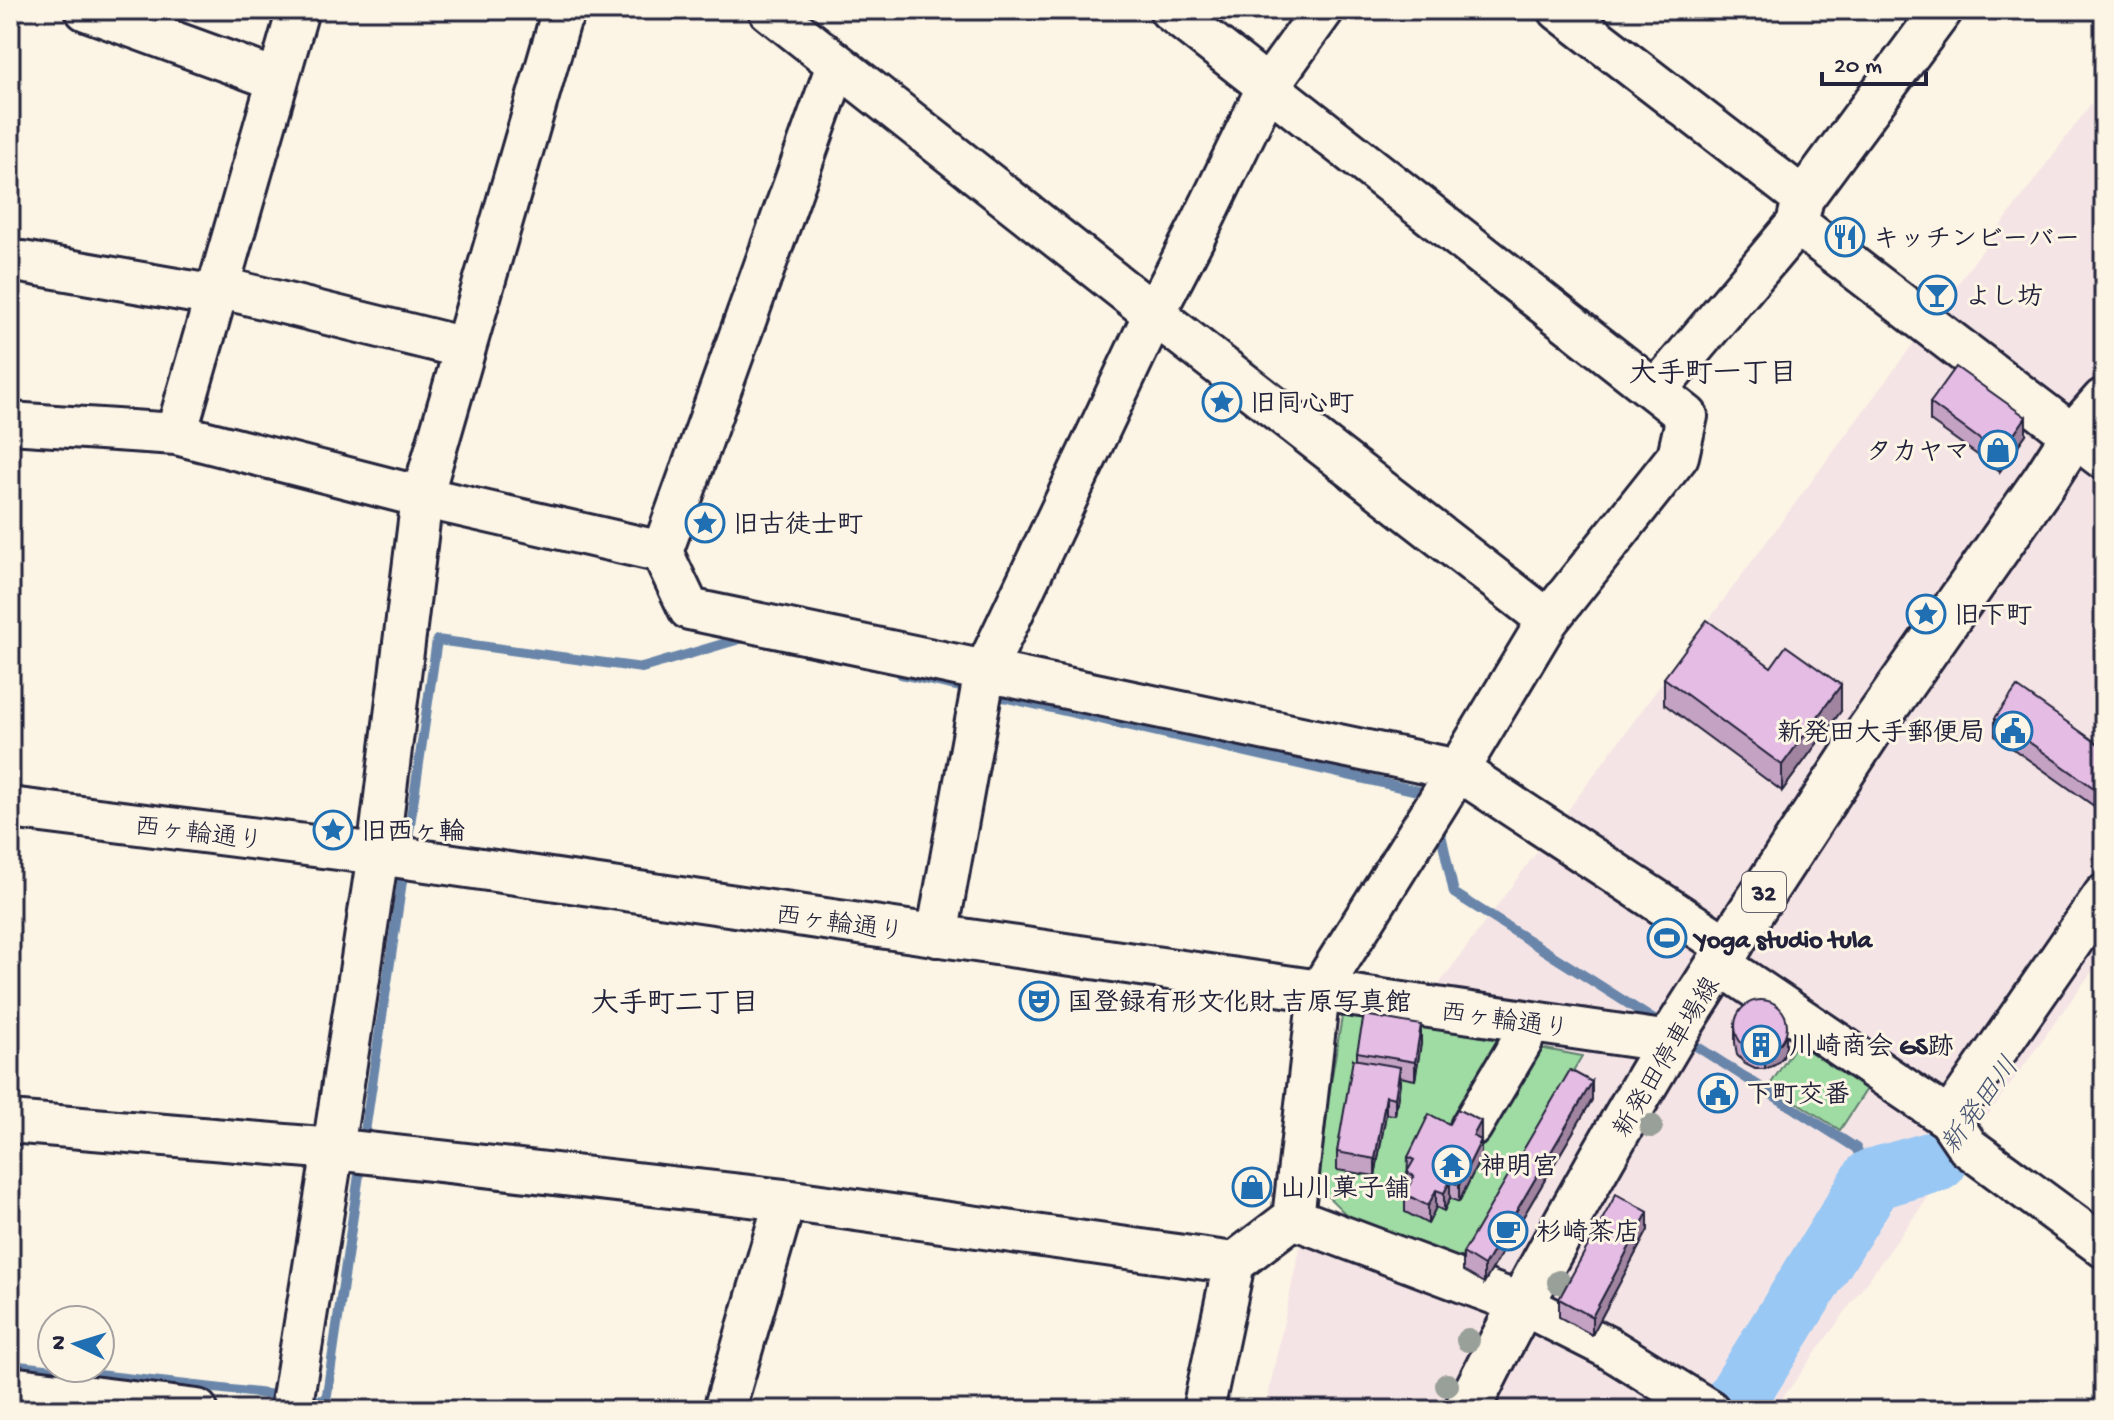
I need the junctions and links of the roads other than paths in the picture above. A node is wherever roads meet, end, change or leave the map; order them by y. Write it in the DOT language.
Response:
graph roads {
  1 [pos="86,10"];
  2 [pos="298,10"];
  3 [pos="566,10"];
  4 [pos="769,10"];
  5 [pos="1170,10"];
  6 [pos="1323,10"];
  7 [pos="1559,10"];
  8 [pos="1942,10"];
  9 [pos="837,65"];
  10 [pos="278,80"];
  11 [pos="1267,88"];
  12 [pos="1800,211"];
  13 [pos="22,262"];
  14 [pos="217,291"];
  15 [pos="1154,314"];
  16 [pos="465,348"];
  17 [pos="1657,390"];
  18 [pos="2104,401"];
  19 [pos="10,423"];
  20 [pos="176,434"];
  21 [pos="2088,447"];
  22 [pos="422,497"];
  23 [pos="662,552"];
  24 [pos="1548,620"];
  25 [pos="985,671"];
  26 [pos="1458,770"];
  27 [pos="10,808"];
  28 [pos="378,854"];
  29 [pos="2104,895"];
  30 [pos="937,936"];
  31 [pos="1725,956"];
  32 [pos="1319,992"];
  33 [pos="1522,1041"];
  34 [pos="1670,1042"];
  35 [pos="10,1122"];
  36 [pos="1471,1127"];
  37 [pos="1958,1133"];
  38 [pos="333,1149"];
  39 [pos="785,1200"];
  40 [pos="1293,1218"];
  41 [pos="2104,1247"];
  42 [pos="1234,1263"];
  43 [pos="1522,1304"];
  44 [pos="10,1387"];
  45 [pos="115,1406"];
  46 [pos="1703,1407"];
  47 [pos="197,1410"];
  48 [pos="291,1410"];
  49 [pos="724,1410"];
  50 [pos="1203,1410"];
  51 [pos="1467,1410"];
  1 -- 10 [label="street"];
  2 -- 10 [label="street"];
  3 -- 16 [label="street"];
  4 -- 9 [label="street"];
  5 -- 11 [label="street"];
  6 -- 11 [label="street"];
  7 -- 12 [label="street"];
  8 -- 12 [label="street"];
  9 -- 15 [label="street"];
  9 -- 23 [label="street"];
  10 -- 14 [label="street"];
  11 -- 15 [label="street"];
  11 -- 17 [label="street"];
  12 -- 17 [label="street"];
  12 -- 21 [label="street"];
  13 -- 14 [label="street"];
  14 -- 16 [label="street"];
  14 -- 20 [label="street"];
  15 -- 24 [label="street"];
  15 -- 25 [label="street"];
  16 -- 22 [label="street"];
  17 -- 24 [label="street"];
  18 -- 21 [label="main road, 新発田停車場線 / 32"];
  19 -- 20 [label="street"];
  20 -- 22 [label="street"];
  21 -- 31 [label="main road, 新発田停車場線 / 32"];
  22 -- 23 [label="street"];
  22 -- 28 [label="street"];
  23 -- 25 [label="street"];
  24 -- 26 [label="street"];
  25 -- 26 [label="street"];
  25 -- 30 [label="street"];
  26 -- 31 [label="street"];
  26 -- 32 [label="street"];
  27 -- 28 [label="street, 西ヶ輪通り"];
  28 -- 30 [label="street, 西ヶ輪通り"];
  28 -- 38 [label="street"];
  29 -- 37 [label="street"];
  30 -- 32 [label="street, 西ヶ輪通り"];
  31 -- 34 [label="main road, 新発田停車場線 / 32"];
  31 -- 37 [label="street"];
  32 -- 34 [label="street, 西ヶ輪通り"];
  32 -- 40 [label="street"];
  33 -- 36 [label="street"];
  34 -- 43 [label="main road, 新発田停車場線 / 32"];
  35 -- 38 [label="street"];
  37 -- 41 [label="street"];
  38 -- 39 [label="street"];
  38 -- 48 [label="street"];
  39 -- 42 [label="street"];
  39 -- 49 [label="street"];
  40 -- 42 [label="street"];
  40 -- 43 [label="street"];
  42 -- 50 [label="street"];
  43 -- 46 [label="street"];
  43 -- 51 [label="main road, 新発田停車場線 / 32"];
  44 -- 45 [label="street"];
  45 -- 47 [label="street"];
}
